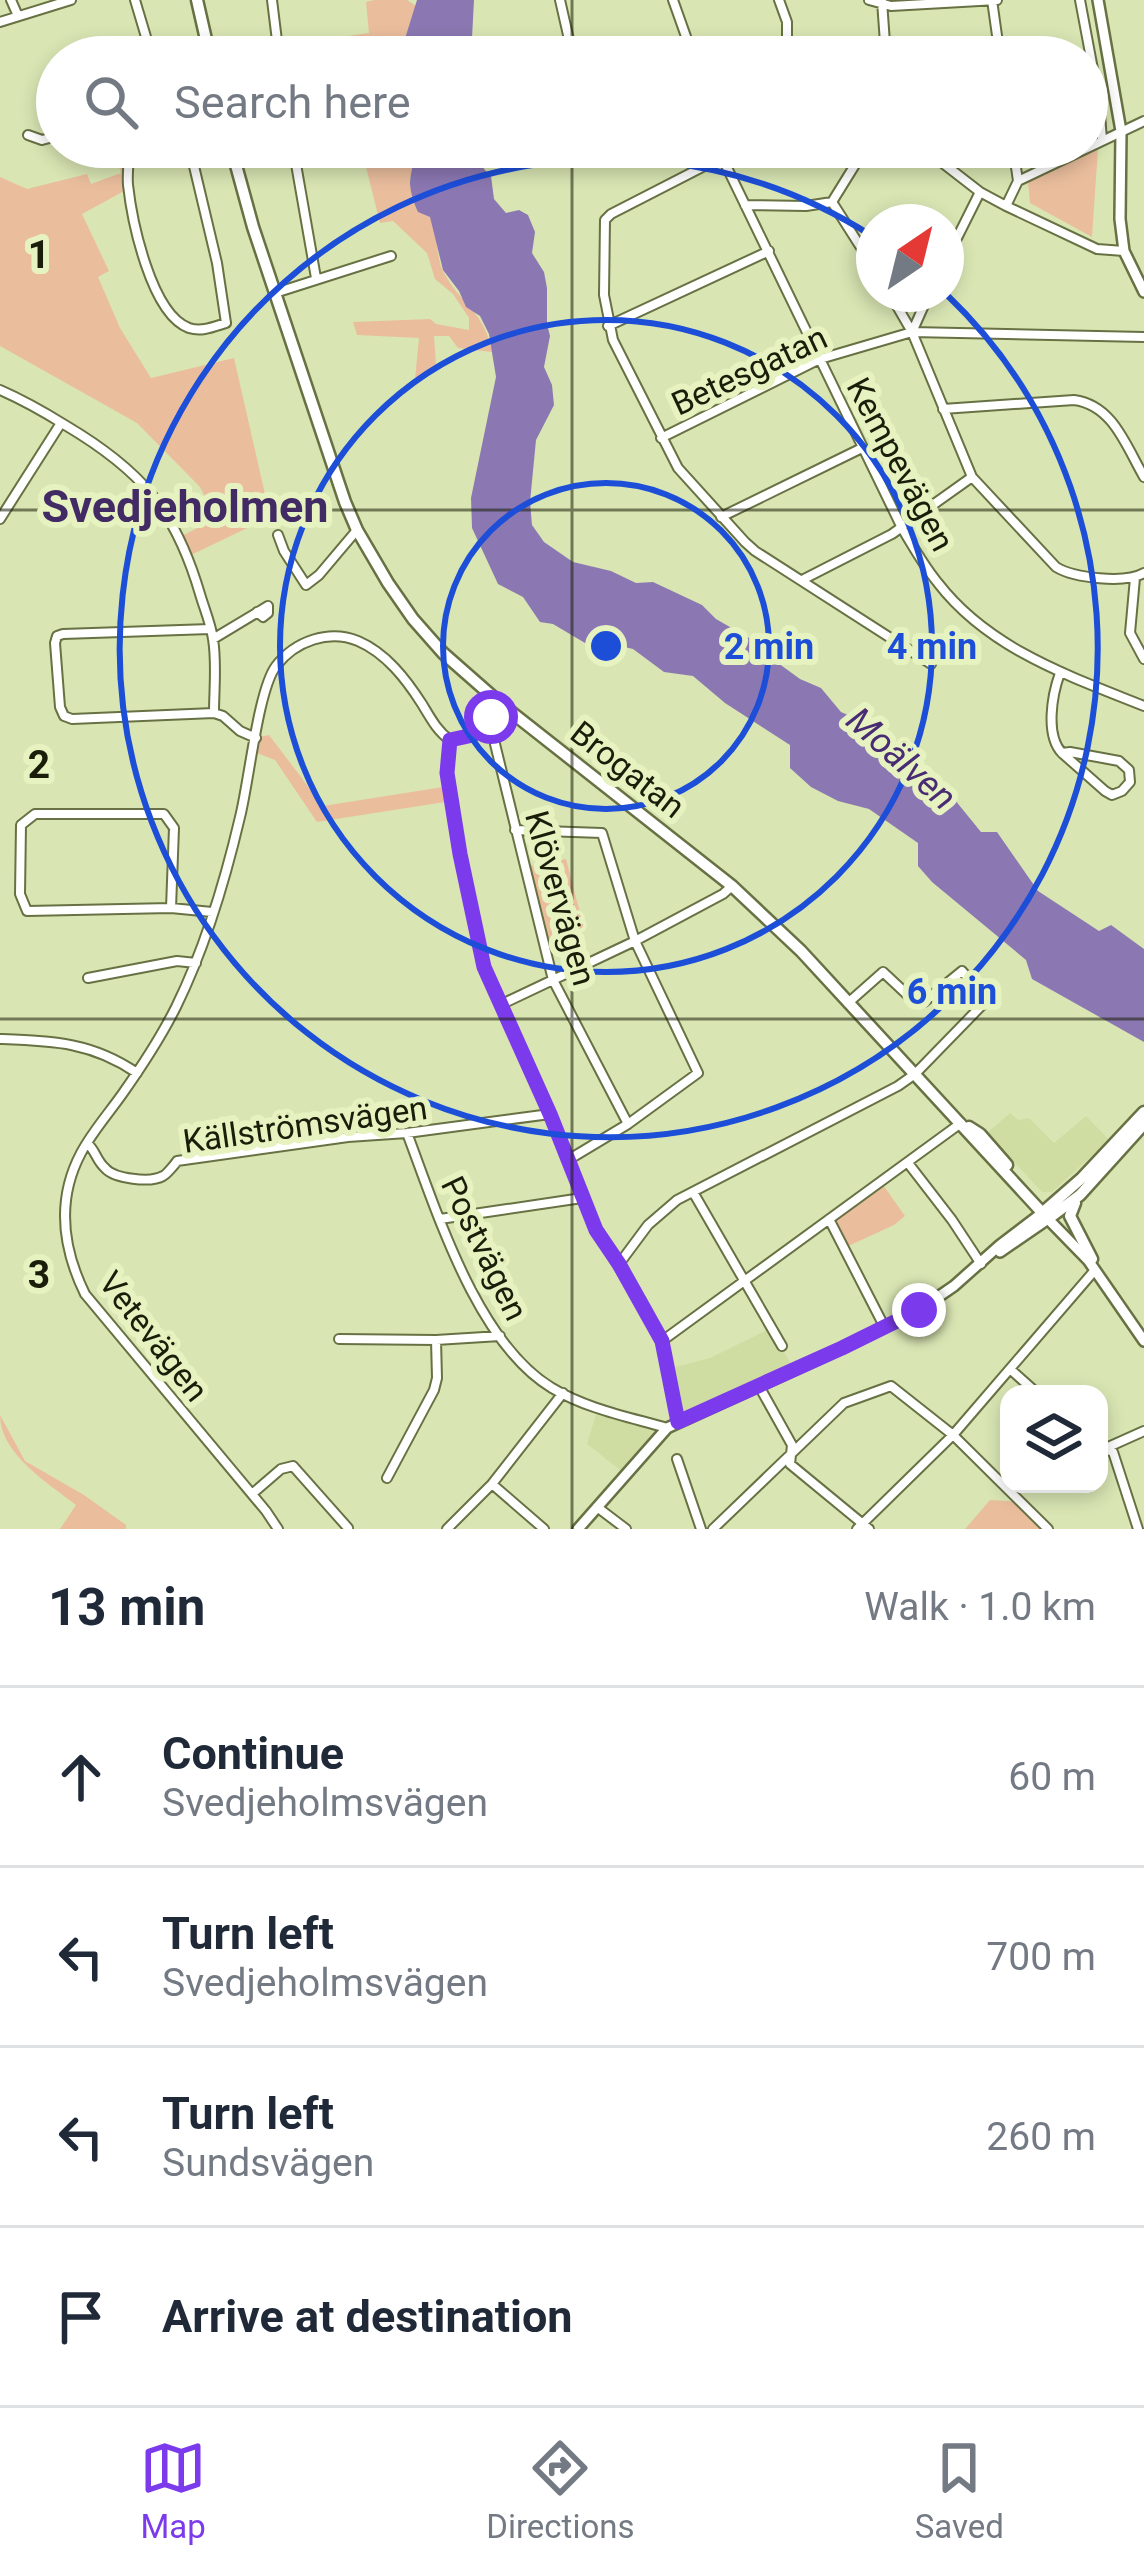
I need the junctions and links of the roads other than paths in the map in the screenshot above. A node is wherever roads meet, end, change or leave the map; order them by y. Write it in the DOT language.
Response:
graph roads {
  1 [pos="11,0"];
  2 [pos="71,0"];
  3 [pos="135,0"];
  4 [pos="197,0"];
  5 [pos="272,0"];
  6 [pos="560,0"];
  7 [pos="673,0"];
  8 [pos="779,0"];
  9 [pos="868,0"];
  10 [pos="994,0"];
  11 [pos="1080,0"];
  12 [pos="1098,0"];
  13 [pos="882,3"];
  14 [pos="18,16"];
  15 [pos="0,22"];
  16 [pos="146,36"];
  17 [pos="205,36"];
  18 [pos="276,36"];
  19 [pos="568,36"];
  20 [pos="686,36"];
  21 [pos="787,36"];
  22 [pos="884,36"];
  23 [pos="998,36"];
  24 [pos="1087,36"];
  25 [pos="1104,36"];
  26 [pos="1108,57"];
  27 [pos="1144,121"];
  28 [pos="1121,131"];
  29 [pos="28,135"];
  30 [pos="1108,137"];
  31 [pos="36,138"];
  32 [pos="129,168"];
  33 [pos="194,168"];
  34 [pos="237,168"];
  35 [pos="297,168"];
  36 [pos="691,168"];
  37 [pos="727,168"];
  38 [pos="853,168"];
  39 [pos="949,168"];
  40 [pos="1016,168"];
  41 [pos="1045,168"];
  42 [pos="1018,181"];
  43 [pos="980,192"];
  44 [pos="832,202"];
  45 [pos="745,205"];
  46 [pos="1006,206"];
  47 [pos="964,224"];
  48 [pos="856,240"];
  49 [pos="769,251"];
  50 [pos="1124,251"];
  51 [pos="391,256"];
  52 [pos="1139,273"];
  53 [pos="316,278"];
  54 [pos="1144,292"];
  55 [pos="275,293"];
  56 [pos="900,312"];
  57 [pos="921,312"];
  58 [pos="608,326"];
  59 [pos="912,332"];
  60 [pos="1144,337"];
  61 [pos="820,359"];
  62 [pos="0,390"];
  63 [pos="943,409"];
  64 [pos="61,423"];
  65 [pos="661,438"];
  66 [pos="862,448"];
  67 [pos="971,477"];
  68 [pos="1144,477"];
  69 [pos="0,488"];
  70 [pos="14,496"];
  71 [pos="721,517"];
  72 [pos="0,518"];
  73 [pos="902,528"];
  74 [pos="357,530"];
  75 [pos="278,535"];
  76 [pos="1140,576"];
  77 [pos="802,580"];
  78 [pos="257,612"];
  79 [pos="212,634"];
  80 [pos="1144,658"];
  81 [pos="931,664"];
  82 [pos="1060,673"];
  83 [pos="501,704"];
  84 [pos="1144,706"];
  85 [pos="214,713"];
  86 [pos="256,738"];
  87 [pos="450,740"];
  88 [pos="495,744"];
  89 [pos="1062,753"];
  90 [pos="515,830"];
  91 [pos="732,886"];
  92 [pos="171,908"];
  93 [pos="212,912"];
  94 [pos="635,941"];
  95 [pos="196,963"];
  96 [pos="88,978"];
  97 [pos="554,980"];
  98 [pos="848,1003"];
  99 [pos="500,1005"];
  100 [pos="0,1039"];
  101 [pos="137,1073"];
  102 [pos="915,1074"];
  103 [pos="1144,1112"];
  104 [pos="550,1114"];
  105 [pos="962,1122"];
  106 [pos="628,1124"];
  107 [pos="1144,1124"];
  108 [pos="407,1133"];
  109 [pos="87,1143"];
  110 [pos="568,1160"];
  111 [pos="908,1163"];
  112 [pos="693,1192"];
  113 [pos="1080,1196"];
  114 [pos="582,1198"];
  115 [pos="1048,1214"];
  116 [pos="829,1219"];
  117 [pos="440,1220"];
  118 [pos="619,1264"];
  119 [pos="980,1264"];
  120 [pos="1093,1264"];
  121 [pos="744,1282"];
  122 [pos="885,1328"];
  123 [pos="500,1336"];
  124 [pos="339,1339"];
  125 [pos="436,1340"];
  126 [pos="662,1341"];
  127 [pos="1144,1341"];
  128 [pos="782,1346"];
  129 [pos="1010,1369"];
  130 [pos="1028,1385"];
  131 [pos="759,1386"];
  132 [pos="563,1393"];
  133 [pos="678,1422"];
  134 [pos="667,1428"];
  135 [pos="1144,1431"];
  136 [pos="953,1435"];
  137 [pos="1108,1446"];
  138 [pos="1108,1451"];
  139 [pos="790,1455"];
  140 [pos="677,1459"];
  141 [pos="1000,1477"];
  142 [pos="387,1478"];
  143 [pos="491,1484"];
  144 [pos="1016,1493"];
  145 [pos="252,1494"];
  146 [pos="597,1507"];
  147 [pos="348,1528"];
  148 [pos="862,1528"];
  149 [pos="278,1529"];
  150 [pos="447,1529"];
  151 [pos="544,1529"];
  152 [pos="578,1529"];
  153 [pos="626,1529"];
  154 [pos="701,1529"];
  155 [pos="713,1529"];
  156 [pos="1048,1529"];
  157 [pos="1138,1529"];
  1 -- 14 [label="street"];
  2 -- 14 [label="street"];
  3 -- 16 [label="street"];
  4 -- 17 [label="main road"];
  5 -- 18 [label="street"];
  6 -- 19 [label="street"];
  7 -- 20 [label="street"];
  8 -- 21 [label="street"];
  9 -- 13 [label="street"];
  10 -- 13 [label="street"];
  10 -- 23 [label="street"];
  11 -- 24 [label="street"];
  12 -- 25 [label="street"];
  13 -- 22 [label="street"];
  14 -- 15 [label="street"];
  26 -- 28 [label="street"];
  27 -- 28 [label="street"];
  28 -- 30 [label="street"];
  28 -- 50 [label="street"];
  29 -- 31 [label="street"];
  32 -- 33 [label="street"];
  34 -- 55 [label="main road, Brogatan"];
  35 -- 53 [label="street"];
  36 -- 58 [label="street"];
  37 -- 45 [label="street, Kempevägen"];
  38 -- 44 [label="street"];
  39 -- 43 [label="street"];
  40 -- 42 [label="street"];
  41 -- 42 [label="street"];
  42 -- 46 [label="street"];
  43 -- 46 [label="street"];
  43 -- 47 [label="street"];
  44 -- 45 [label="street"];
  44 -- 48 [label="street"];
  45 -- 49 [label="street, Kempevägen"];
  46 -- 50 [label="street"];
  49 -- 58 [label="street"];
  49 -- 61 [label="street, Kempevägen"];
  50 -- 52 [label="street"];
  51 -- 53 [label="street"];
  52 -- 54 [label="street"];
  53 -- 55 [label="street"];
  55 -- 74 [label="main road, Brogatan"];
  56 -- 59 [label="street"];
  57 -- 59 [label="street"];
  58 -- 65 [label="street"];
  59 -- 60 [label="street, Betesgatan"];
  59 -- 61 [label="street, Betesgatan"];
  59 -- 63 [label="street"];
  61 -- 65 [label="street, Betesgatan"];
  61 -- 66 [label="street, Kempevägen"];
  62 -- 64 [label="street"];
  63 -- 67 [label="street"];
  63 -- 68 [label="street"];
  64 -- 70 [label="street"];
  64 -- 79 [label="street"];
  65 -- 71 [label="street"];
  66 -- 71 [label="street"];
  66 -- 73 [label="street, Kempevägen"];
  67 -- 73 [label="street"];
  67 -- 76 [label="street"];
  69 -- 70 [label="street"];
  70 -- 72 [label="street"];
  71 -- 77 [label="street"];
  73 -- 77 [label="street"];
  73 -- 82 [label="street, Kempevägen"];
  74 -- 75 [label="street"];
  74 -- 83 [label="main road, Brogatan"];
  76 -- 80 [label="street"];
  77 -- 81 [label="street"];
  78 -- 79 [label="street"];
  79 -- 85 [label="street"];
  79 -- 85 [label="street"];
  82 -- 84 [label="street, Kempevägen"];
  82 -- 89 [label="street"];
  83 -- 87 [label="street"];
  83 -- 91 [label="main road, Brogatan"];
  85 -- 86 [label="street"];
  86 -- 87 [label="street, Vetevägen"];
  86 -- 93 [label="street, Vetevägen"];
  87 -- 99 [label="street"];
  88 -- 90 [label="street, Klövervägen"];
  89 -- 89 [label="street"];
  90 -- 94 [label="street"];
  90 -- 97 [label="street, Klövervägen"];
  91 -- 94 [label="street"];
  91 -- 98 [label="main road, Brogatan"];
  92 -- 92 [label="street"];
  92 -- 93 [label="street"];
  93 -- 95 [label="street, Vetevägen"];
  94 -- 97 [label="street"];
  94 -- 106 [label="street"];
  95 -- 96 [label="street"];
  95 -- 101 [label="street, Vetevägen"];
  97 -- 99 [label="street"];
  97 -- 106 [label="street, Klövervägen"];
  98 -- 102 [label="main road, Brogatan"];
  98 -- 102 [label="street"];
  99 -- 104 [label="street"];
  100 -- 101 [label="street"];
  101 -- 109 [label="street, Vetevägen"];
  102 -- 105 [label="main road, Brogatan"];
  102 -- 112 [label="street"];
  103 -- 115 [label="main road"];
  104 -- 108 [label="street, Källströmsvägen"];
  104 -- 110 [label="street"];
  105 -- 111 [label="street"];
  105 -- 115 [label="main road, Brogatan"];
  106 -- 110 [label="street"];
  107 -- 113 [label="main road"];
  108 -- 109 [label="street, Källströmsvägen"];
  108 -- 117 [label="street, Postvägen"];
  109 -- 145 [label="street, Vetevägen"];
  110 -- 114 [label="street"];
  111 -- 116 [label="street"];
  111 -- 119 [label="street"];
  112 -- 118 [label="street"];
  112 -- 121 [label="street"];
  113 -- 115 [label="main road"];
  113 -- 120 [label="main road"];
  114 -- 117 [label="street"];
  114 -- 118 [label="street"];
  115 -- 119 [label="street"];
  115 -- 120 [label="street"];
  116 -- 121 [label="street"];
  116 -- 122 [label="street"];
  117 -- 123 [label="street, Postvägen"];
  118 -- 126 [label="street"];
  119 -- 122 [label="street"];
  120 -- 127 [label="street"];
  120 -- 129 [label="street"];
  121 -- 126 [label="street"];
  121 -- 128 [label="street"];
  122 -- 131 [label="street"];
  123 -- 125 [label="street"];
  123 -- 132 [label="street, Postvägen"];
  124 -- 125 [label="street"];
  125 -- 142 [label="street"];
  126 -- 133 [label="street"];
  129 -- 130 [label="street"];
  129 -- 136 [label="street"];
  131 -- 133 [label="street"];
  131 -- 139 [label="street"];
  132 -- 134 [label="street, Postvägen"];
  132 -- 143 [label="street"];
  133 -- 134 [label="street"];
  134 -- 146 [label="street"];
  135 -- 137 [label="street"];
  136 -- 139 [label="street"];
  136 -- 141 [label="street"];
  136 -- 148 [label="street"];
  138 -- 157 [label="street"];
  139 -- 148 [label="street"];
  139 -- 155 [label="street"];
  140 -- 154 [label="street"];
  143 -- 150 [label="street"];
  143 -- 151 [label="street"];
  144 -- 156 [label="street"];
  145 -- 147 [label="street"];
  145 -- 149 [label="street, Vetevägen"];
  146 -- 152 [label="street"];
  146 -- 153 [label="street"];
}
